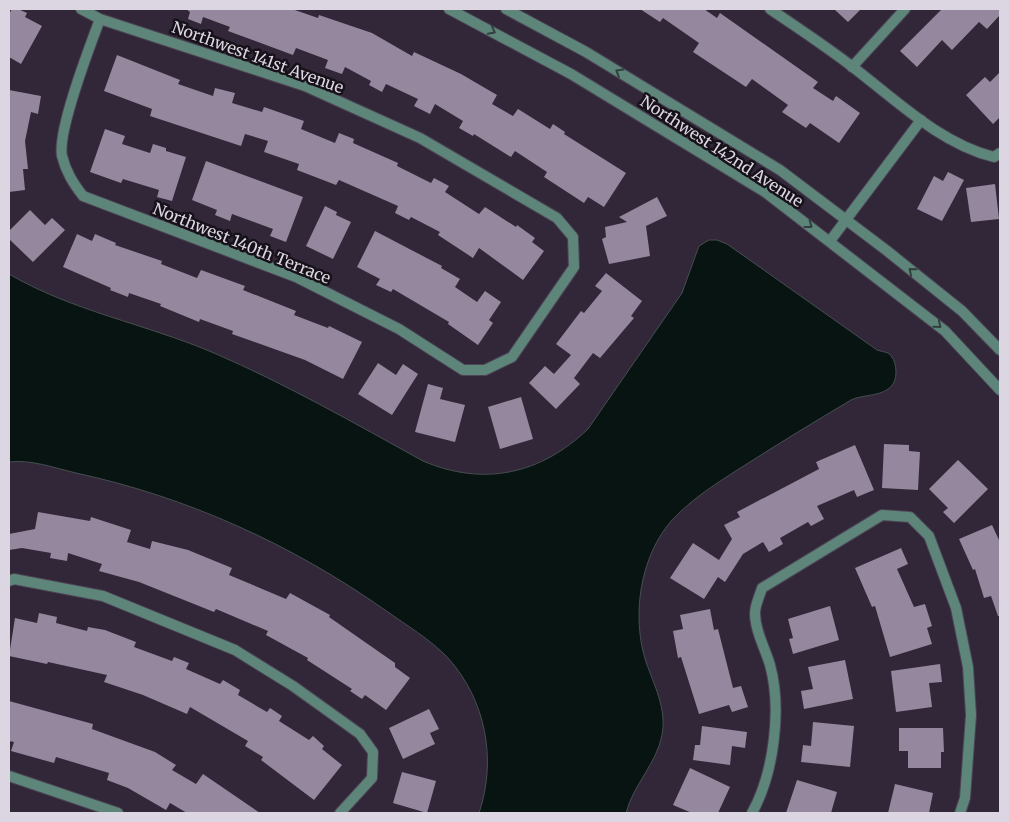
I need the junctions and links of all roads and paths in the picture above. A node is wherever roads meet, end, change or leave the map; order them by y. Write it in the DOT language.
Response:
graph roads {
  1 [pos="81,9"];
  2 [pos="449,9"];
  3 [pos="506,9"];
  4 [pos="770,9"];
  5 [pos="905,9"];
  6 [pos="100,19"];
  7 [pos="852,66"];
  8 [pos="922,120"];
  9 [pos="997,155"];
  10 [pos="847,220"];
  11 [pos="830,241"];
  12 [pos="1000,350"];
  13 [pos="485,370"];
  14 [pos="1000,390"];
  15 [pos="9,581"];
  16 [pos="9,776"];
  17 [pos="118,813"];
  18 [pos="340,813"];
  19 [pos="752,813"];
  20 [pos="960,813"];
  1 -- 6 [label="street, Northwest 141st Avenue"];
  2 -- 11 [label="street, Northwest 142nd Avenue, one-way"];
  10 -- 3 [label="street, Northwest 142nd Avenue, one-way"];
  4 -- 7 [label="street"];
  5 -- 7 [label="street"];
  6 -- 13 [label="street, Northwest 140th Terrace"];
  6 -- 13 [label="street, Northwest 141st Avenue"];
  7 -- 8 [label="street"];
  8 -- 9 [label="street"];
  8 -- 10 [label="street"];
  10 -- 11 [label="street"];
  12 -- 10 [label="street, Northwest 142nd Avenue, one-way"];
  11 -- 14 [label="street, Northwest 142nd Avenue, one-way"];
  15 -- 18 [label="street"];
  16 -- 17 [label="street"];
  19 -- 20 [label="street"];
}
